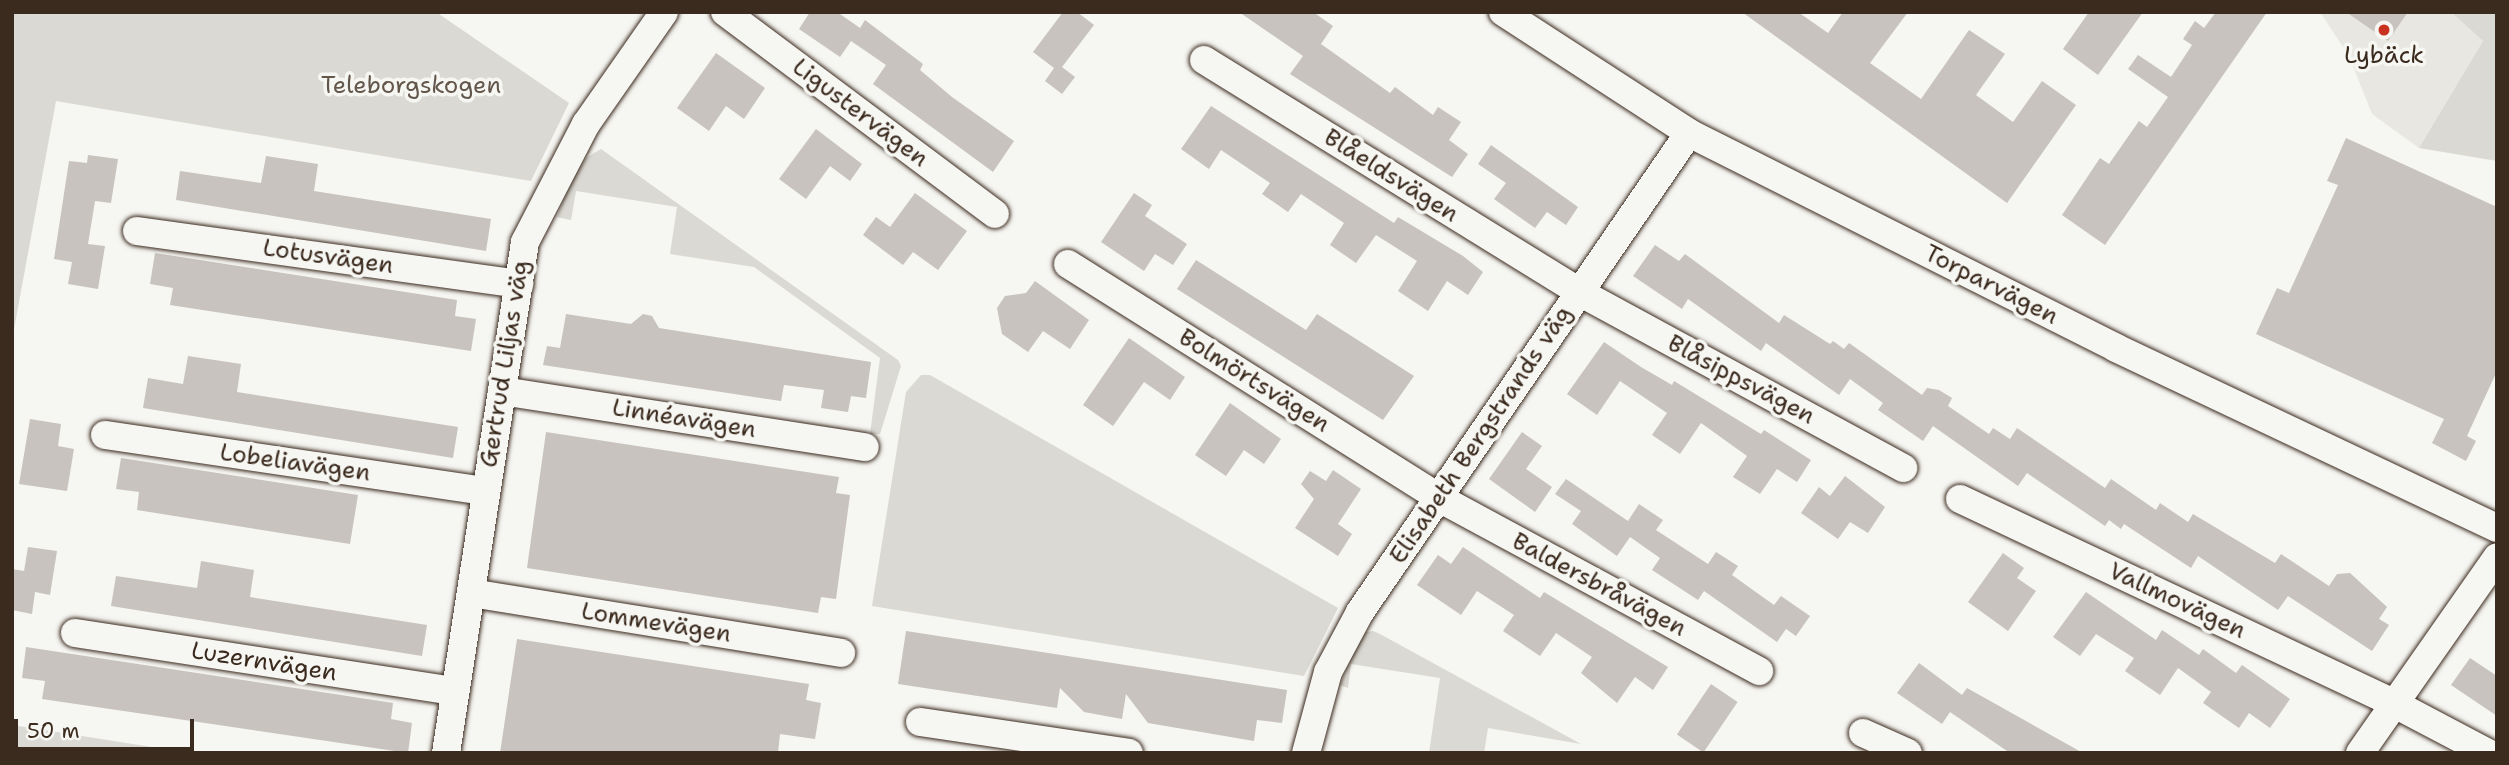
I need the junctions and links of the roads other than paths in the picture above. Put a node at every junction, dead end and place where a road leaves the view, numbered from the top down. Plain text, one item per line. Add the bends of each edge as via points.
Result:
1 (664, 12) edge
2 (725, 12) edge
3 (1503, 12) edge
4 (1542, 22) edge
5 (1204, 60) dead end
6 (1689, 133) junction
7 (995, 214) dead end
8 (137, 231) dead end
9 (1068, 264) dead end
10 (519, 284) junction
11 (1579, 292) junction
12 (502, 391) junction
13 (105, 435) dead end
14 (866, 447) dead end
15 (1903, 468) dead end
16 (485, 491) junction
17 (1439, 498) junction
18 (1960, 499) dead end
19 (2497, 528) edge
20 (2497, 557) edge
21 (471, 593) junction
22 (75, 633) dead end
23 (841, 653) dead end
24 (1759, 671) dead end
25 (454, 691) junction
26 (2393, 703) junction
27 (920, 722) dead end
28 (1863, 733) dead end
29 (446, 753) edge
30 (1129, 753) edge
31 (1306, 753) edge
32 (1908, 753) edge
33 (2360, 753) edge
34 (2487, 753) edge

1 - 10 street, Gertrud Liljas väg via 551,184 525,242
2 - 7 street, Ligustervägen
3 - 4 street, Torparvägen
4 - 6 street, Torparvägen
5 - 11 street, Blåeldsvägen
6 - 11 street, Elisabeth Bergstrands väg
6 - 19 street, Torparvägen via 2116,348
8 - 10 street, Lotusvägen
9 - 17 street, Bolmörtsvägen
10 - 12 street, Gertrud Liljas väg
11 - 15 street, Blåsippsvägen
11 - 17 street, Elisabeth Bergstrands väg
12 - 14 street, Linnéavägen
12 - 16 street, Gertrud Liljas väg
13 - 16 street, Lobeliavägen
16 - 21 street, Gertrud Liljas väg
17 - 24 street, Baldersbråvägen
17 - 31 street, Elisabeth Bergstrands väg via 1360,612 1334,660
18 - 26 street, Vallmovägen
20 - 26 street
21 - 23 street, Lommevägen
21 - 25 street, Gertrud Liljas väg
22 - 25 street, Luzernvägen
25 - 29 street, Gertrud Liljas väg
26 - 33 street
26 - 34 street, Vallmovägen
27 - 30 street
28 - 32 street

